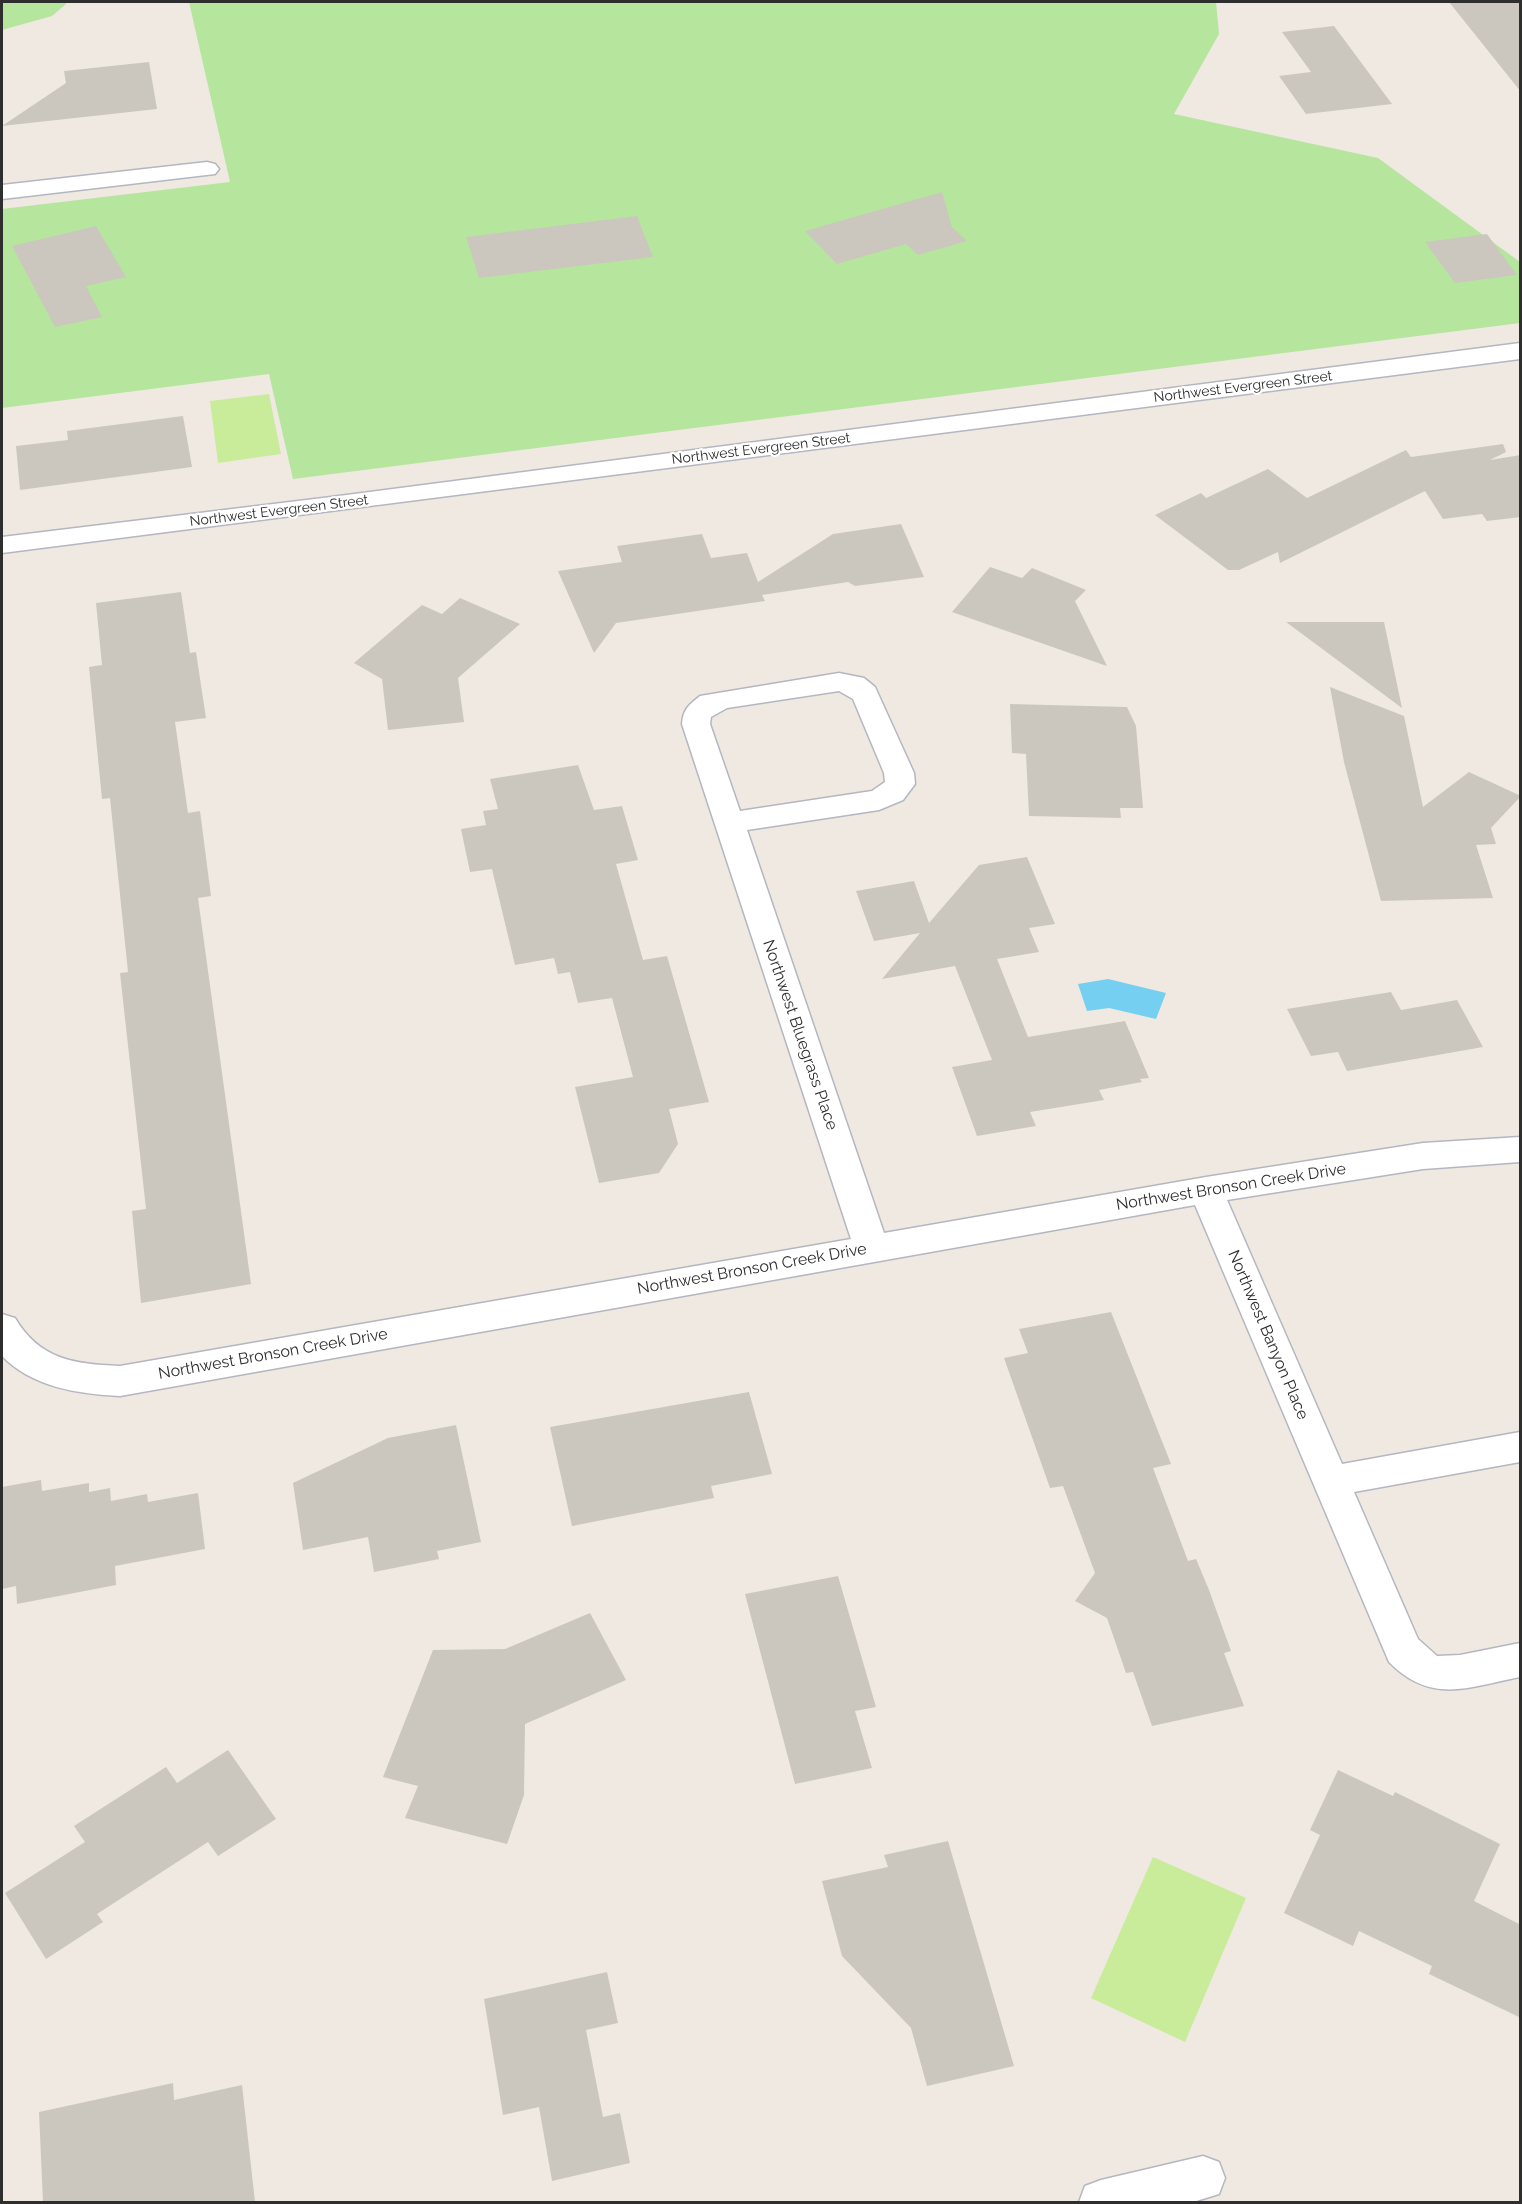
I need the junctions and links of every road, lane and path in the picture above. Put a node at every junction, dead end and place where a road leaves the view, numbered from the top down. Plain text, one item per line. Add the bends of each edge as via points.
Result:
1 (207, 169) dead end
2 (2, 192) edge
3 (1521, 351) edge
4 (2, 545) edge
5 (729, 823) junction
6 (1521, 1149) edge
7 (1206, 1190) junction
8 (871, 1247) junction
9 (2, 1328) edge
10 (1521, 1447) edge
11 (1330, 1481) junction
12 (1521, 1660) edge
13 (1203, 2178) dead end
14 (1101, 2202) edge

1 - 2 street
3 - 4 street, Northwest Evergreen Street
5 - 5 street, Northwest Bluegrass Place via 696,724 697,713 710,703 727,699 839,682 854,685 865,694 899,772 900,784 892,793 879,800
5 - 8 street, Northwest Bluegrass Place
6 - 7 street, Northwest Bronson Creek Drive via 1423,1156
7 - 8 street, Northwest Bronson Creek Drive
7 - 11 street, Northwest Banyon Place
8 - 9 street, Northwest Bronson Creek Drive via 120,1381 88,1380 50,1370 26,1358 6,1338
10 - 11 street
11 - 12 street, Northwest Banyon Place via 1403,1650 1416,1664 1430,1672 1447,1672
13 - 14 street

